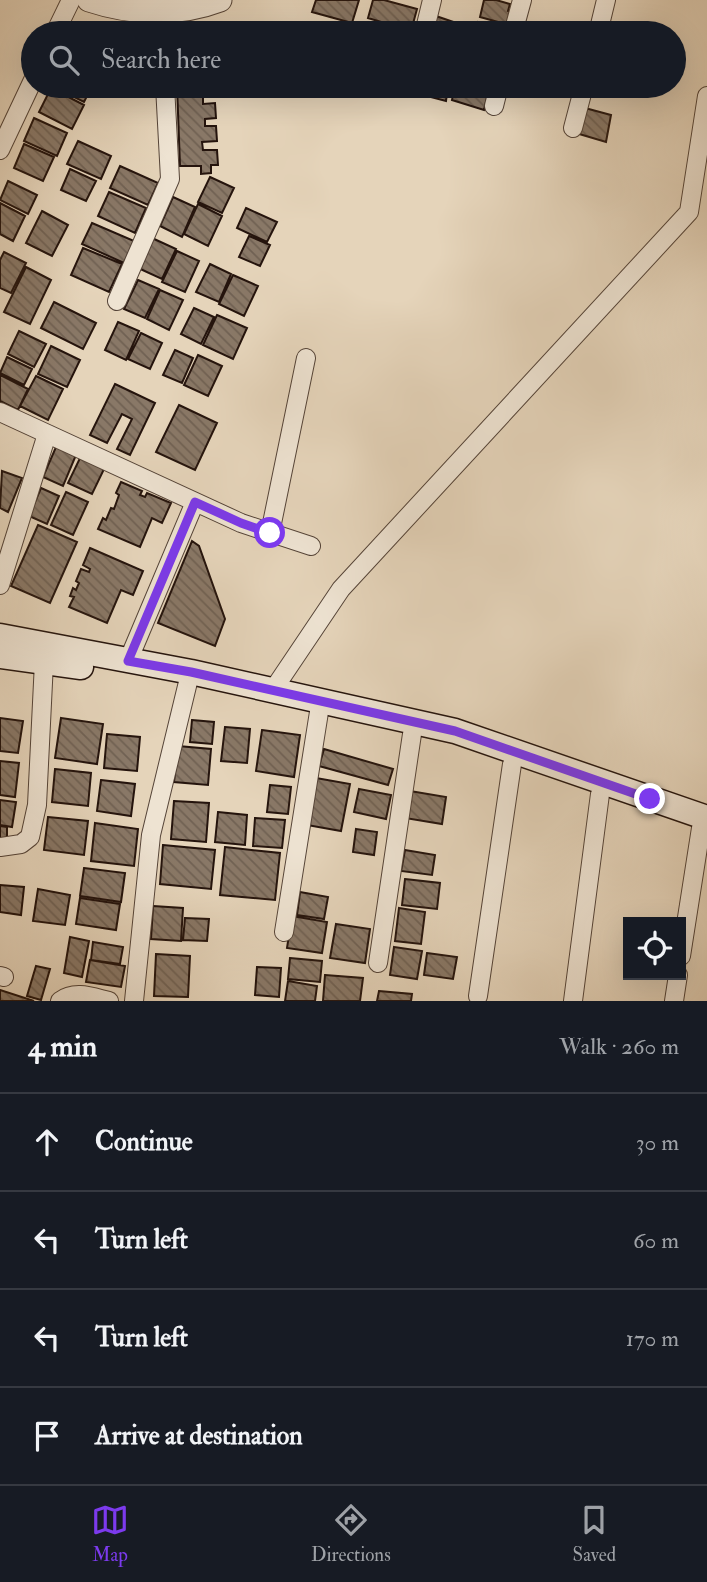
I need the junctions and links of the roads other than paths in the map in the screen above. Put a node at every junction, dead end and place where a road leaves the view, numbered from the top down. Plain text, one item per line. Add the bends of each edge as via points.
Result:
1 (71, 0) edge
2 (89, 0) edge
3 (220, 0) edge
4 (432, 0) edge
5 (522, 0) edge
6 (606, 0) edge
7 (61, 21) edge
8 (158, 21) edge
9 (165, 21) edge
10 (427, 21) edge
11 (516, 21) edge
12 (600, 21) edge
13 (707, 96) edge
14 (25, 98) edge
15 (166, 98) edge
16 (496, 98) edge
17 (581, 98) edge
18 (494, 106) dead end
19 (573, 128) dead end
20 (0, 150) edge
21 (117, 301) dead end
22 (306, 358) dead end
23 (0, 412) edge
24 (47, 434) junction
25 (195, 502) junction
26 (270, 533) junction
27 (311, 546) dead end
28 (0, 585) edge
29 (0, 636) edge
30 (0, 656) edge
31 (128, 661) junction
32 (44, 662) junction
33 (188, 682) junction
34 (273, 691) junction
35 (319, 712) junction
36 (412, 734) junction
37 (512, 764) junction
38 (600, 794) junction
39 (705, 826) edge
40 (0, 847) edge
41 (686, 929) edge
42 (284, 932) dead end
43 (378, 964) dead end
44 (677, 980) edge
45 (478, 996) dead end
46 (60, 1001) edge
47 (109, 1001) edge
48 (134, 1001) edge
49 (573, 1001) edge
50 (674, 1001) edge

1 - 7 street
2 - 8 street
3 - 9 street
4 - 10 street
5 - 11 street
6 - 12 street
13 - 34 street via 689,212 341,589
14 - 20 street
15 - 21 street via 170,179
16 - 18 street
17 - 19 street
22 - 26 street
23 - 24 street
24 - 25 street
24 - 28 street
25 - 26 street
25 - 31 street
26 - 27 street
29 - 31 main road
30 - 32 main road
31 - 34 main road
32 - 33 main road
32 - 40 street via 37,805 30,837 21,844
33 - 35 main road
33 - 48 street via 151,835
34 - 39 main road via 455,731
35 - 36 main road
35 - 42 street
36 - 37 main road
36 - 43 street
37 - 38 main road
37 - 45 street
38 - 39 main road
38 - 49 street
39 - 41 street
44 - 50 street
46 - 47 street via 68,995 84,995

